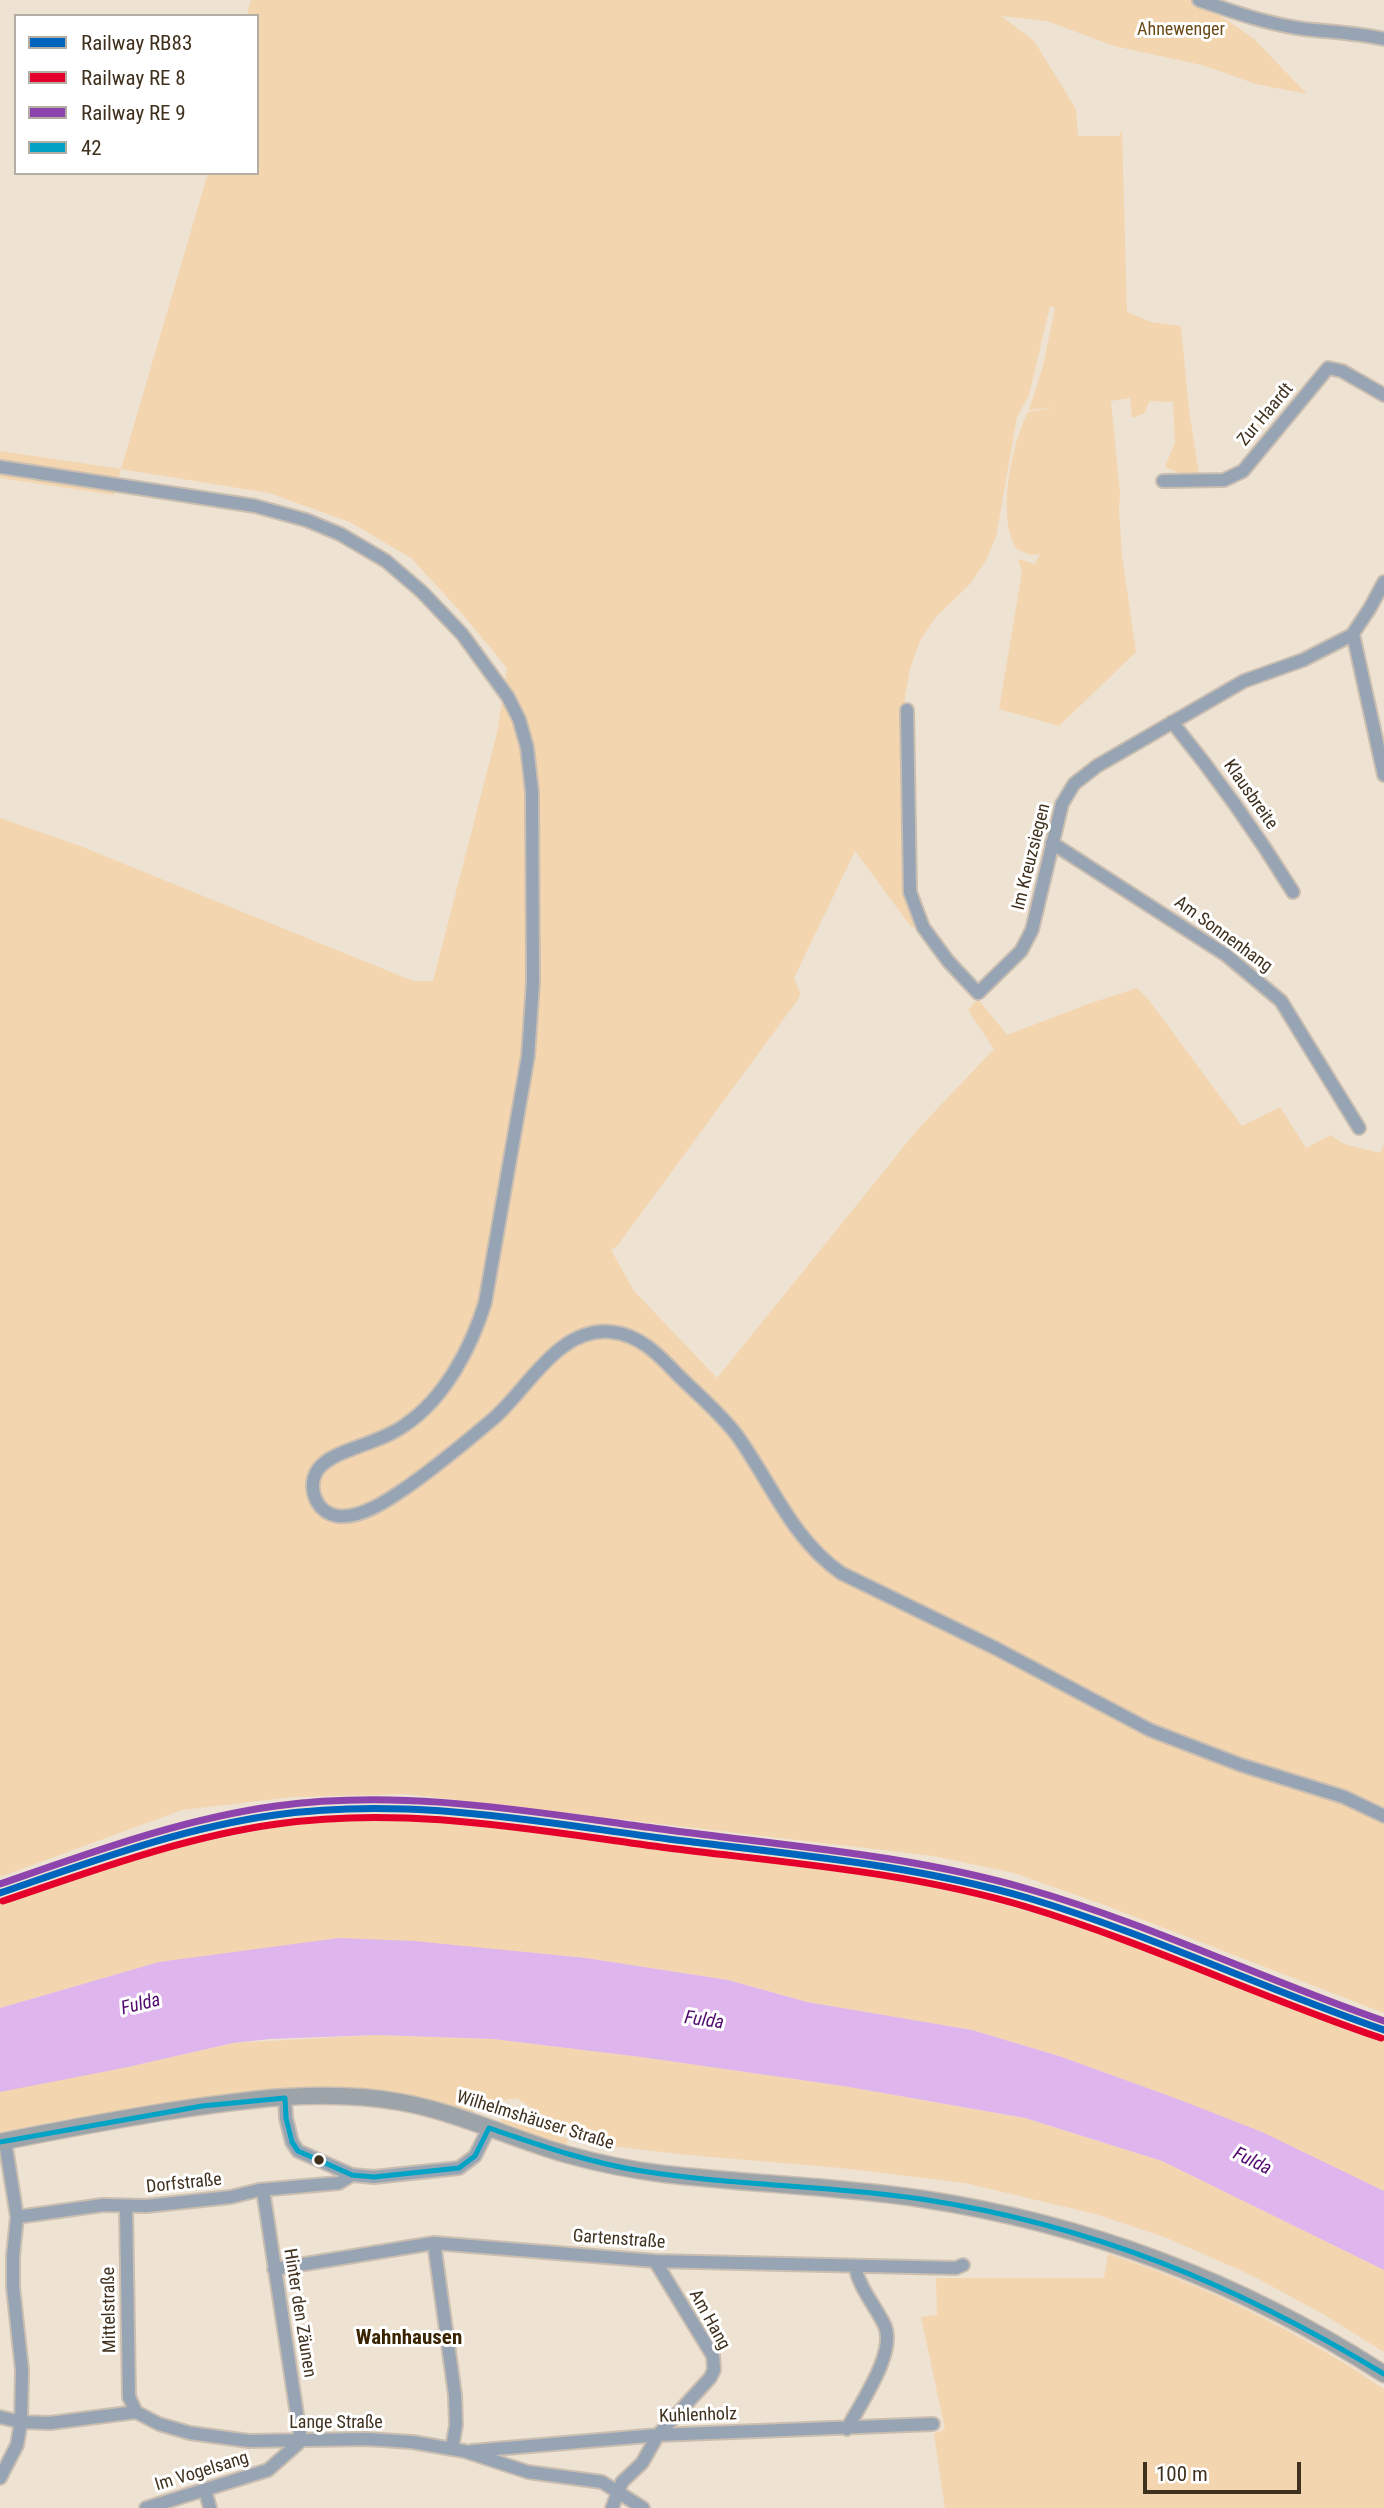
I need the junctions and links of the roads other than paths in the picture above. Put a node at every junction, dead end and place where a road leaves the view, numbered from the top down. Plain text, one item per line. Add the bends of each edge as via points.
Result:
1 (1199, 0) edge
2 (1384, 39) edge
3 (1384, 396) edge
4 (0, 467) edge
5 (1163, 481) dead end
6 (1384, 582) edge
7 (1353, 634) junction
8 (907, 710) dead end
9 (1172, 722) junction
10 (1384, 775) edge
11 (1052, 844) junction
12 (1293, 892) dead end
13 (1359, 1128) dead end
14 (1384, 1816) edge
15 (285, 2098) junction
16 (489, 2128) junction
17 (2, 2141) edge
18 (352, 2175) junction
19 (263, 2190) junction
20 (126, 2207) junction
21 (17, 2217) junction
22 (434, 2243) junction
23 (654, 2261) junction
24 (963, 2265) dead end
25 (855, 2267) junction
26 (274, 2269) junction
27 (1384, 2374) edge
28 (136, 2412) junction
29 (0, 2417) edge
30 (21, 2422) junction
31 (933, 2424) dead end
32 (847, 2429) junction
33 (658, 2435) junction
34 (300, 2441) junction
35 (458, 2450) junction
36 (0, 2478) edge
37 (205, 2490) junction
38 (618, 2493) junction
39 (146, 2508) edge
40 (210, 2508) edge
41 (612, 2508) edge
42 (643, 2508) edge

1 - 2 street via 1259,20
3 - 5 street, Zur Haardt via 1328,368 1242,471 1223,480
4 - 14 street via 255,506 340,534 386,561 422,592 485,663 519,719 532,792 534,982 528,1056 485,1303 471,1342 424,1409 397,1430 340,1453 319,1468 314,1482 320,1507 344,1516 362,1512 410,1485 495,1417 559,1349 589,1333 614,1332 649,1346 716,1411 736,1434 803,1538 841,1573 1150,1730 1335,1794
6 - 7 street
7 - 9 street, Im Kreuzsiegen via 1303,660 1244,681
7 - 10 street
8 - 11 street, Im Kreuzsiegen via 910,892 923,928 978,993 1021,951 1032,930
9 - 11 street, Im Kreuzsiegen via 1073,784 1062,804
9 - 12 street, Klausbreite via 1226,790
11 - 13 street, Am Sonnenhang via 1226,955 1281,1001
15 - 16 main road, Wilhelmshäuser Straße via 353,2096 400,2102
15 - 17 main road, Wilhelmshäuser Straße via 190,2108
15 - 18 street, Dorfstraße via 286,2118 298,2151
16 - 18 street, Dorfstraße via 475,2157 459,2168
16 - 27 main road, Wilhelmshäuser Straße via 565,2154 627,2168 897,2195 1059,2227 1135,2250 1233,2290
17 - 21 street
18 - 19 street, Dorfstraße via 339,2183
19 - 20 street, Dorfstraße
19 - 26 street, Hinter den Zäunen
20 - 21 street, Dorfstraße via 103,2204
20 - 28 street, Mittelstraße via 129,2397
21 - 30 street via 13,2292 22,2370
22 - 23 street, Gartenstraße
22 - 26 street, Gartenstraße
22 - 35 street
23 - 25 street, Gartenstraße
23 - 33 street, Am Hang via 714,2363 710,2378
24 - 25 street, Gartenstraße
25 - 32 street via 886,2328 888,2343
26 - 34 street, Hinter den Zäunen
28 - 30 street via 50,2423
28 - 34 street, Lange Straße via 159,2424 204,2435
29 - 30 street
30 - 36 street via 17,2445
31 - 32 street, Kuhlenholz
32 - 33 street, Kuhlenholz
33 - 35 street, Kuhlenholz
33 - 38 street, Am Hang
34 - 35 street, Lange Straße via 366,2439
34 - 37 street, Im Vogelsang via 268,2470
35 - 38 street, Lange Straße via 528,2472 602,2482
37 - 39 street, Im Vogelsang
37 - 40 street
38 - 41 street, Am Hang
38 - 42 street, Lange Straße

